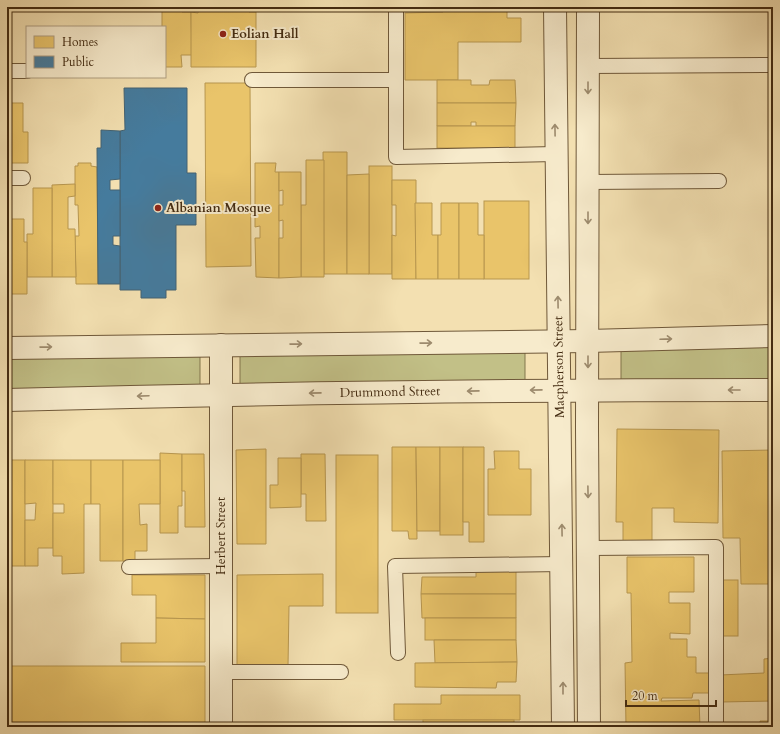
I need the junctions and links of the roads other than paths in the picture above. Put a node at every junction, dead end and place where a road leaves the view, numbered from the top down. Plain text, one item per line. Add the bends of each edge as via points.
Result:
1 (396, 7) edge
2 (554, 7) edge
3 (588, 7) edge
4 (773, 65) edge
5 (555, 66) junction
6 (588, 66) junction
7 (7, 71) edge
8 (26, 71) edge
9 (252, 80) dead end
10 (396, 80) junction
11 (555, 154) junction
12 (7, 178) edge
13 (23, 178) dead end
14 (719, 181) dead end
15 (588, 182) junction
16 (773, 336) edge
17 (558, 341) junction
18 (588, 341) junction
19 (221, 345) junction
20 (7, 348) edge
21 (559, 389) junction
22 (588, 390) junction
23 (773, 390) edge
24 (221, 394) junction
25 (7, 400) edge
26 (589, 548) junction
27 (562, 564) junction
28 (221, 566) junction
29 (129, 567) dead end
30 (398, 653) dead end
31 (221, 672) junction
32 (341, 672) dead end
33 (221, 727) edge
34 (563, 727) edge
35 (590, 727) edge
36 (716, 727) edge

1 - 10 lane
2 - 5 street, Macpherson Street
3 - 6 street, Macpherson Street
4 - 6 lane
5 - 6 street
11 -> 5 street, Macpherson Street
6 -> 15 street, Macpherson Street
7 - 8 lane
9 - 10 lane
10 - 11 lane via 396,157
17 -> 11 street, Macpherson Street
12 - 13 lane
14 - 15 lane
15 -> 18 street, Macpherson Street
18 -> 16 street
17 - 18 street
19 -> 17 street
17 - 21 street, Macpherson Street
18 -> 22 street, Macpherson Street
20 -> 19 street
19 - 24 street, Herbert Street
21 - 22 street, Drummond Street
21 -> 24 street, Drummond Street
27 -> 21 street, Macpherson Street
23 -> 22 street, Drummond Street
22 -> 26 street, Macpherson Street
24 -> 25 street, Drummond Street
24 - 28 street, Herbert Street
26 - 35 street, Macpherson Street
26 - 36 lane via 716,547
27 - 30 lane via 395,566
34 -> 27 street, Macpherson Street
28 - 29 lane
28 - 31 street, Herbert Street
31 - 32 lane
31 - 33 street, Herbert Street

